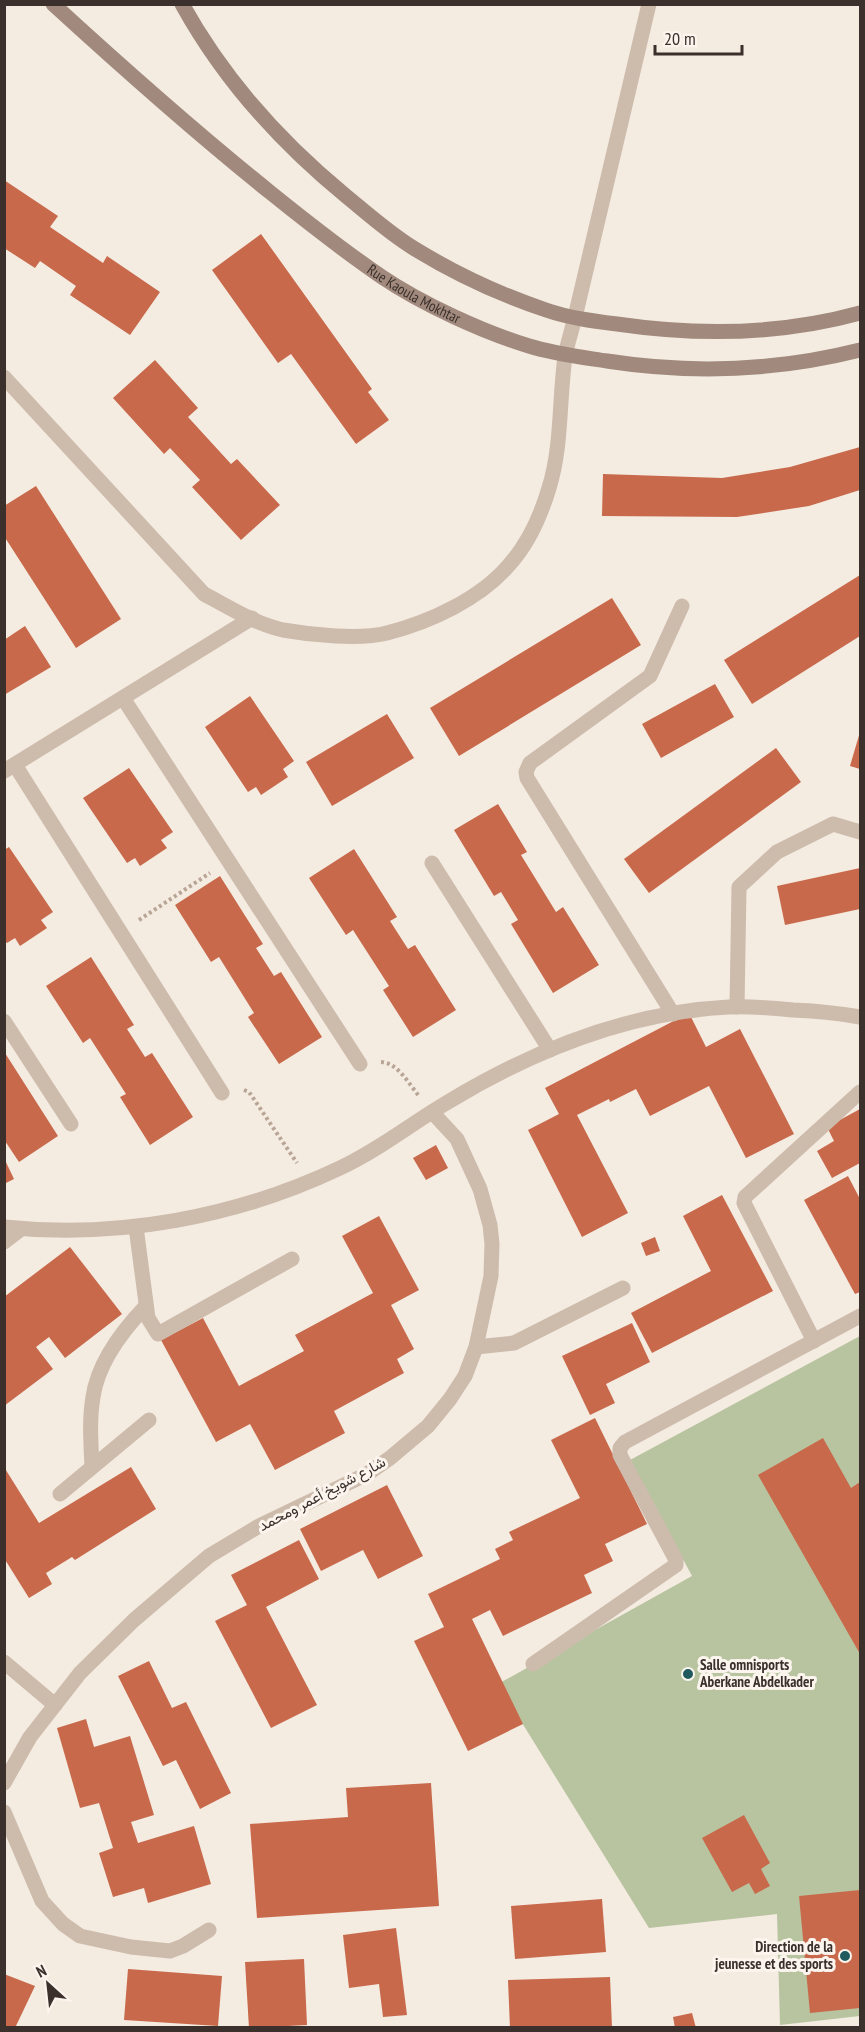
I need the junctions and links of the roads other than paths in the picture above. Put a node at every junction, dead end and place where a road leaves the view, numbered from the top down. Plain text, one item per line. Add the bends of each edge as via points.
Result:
1 (53, 4) edge
2 (182, 4) edge
3 (650, 4) edge
4 (861, 313) edge
5 (575, 317) junction
6 (861, 350) edge
7 (565, 355) junction
8 (4, 377) edge
9 (682, 606) dead end
10 (252, 618) junction
11 (123, 698) junction
12 (10, 768) edge
13 (861, 832) edge
14 (432, 863) dead end
15 (737, 1007) junction
16 (673, 1014) junction
17 (861, 1017) edge
18 (4, 1021) edge
19 (550, 1050) junction
20 (360, 1064) road end
21 (861, 1092) edge
22 (222, 1093) road end
23 (432, 1112) junction
24 (71, 1124) dead end
25 (4, 1227) edge
26 (136, 1227) junction
27 (21, 1229) junction
28 (4, 1242) edge
29 (292, 1259) dead end
30 (623, 1288) dead end
31 (146, 1306) junction
32 (861, 1317) edge
33 (814, 1341) junction
34 (476, 1347) junction
35 (149, 1420) dead end
36 (92, 1467) junction
37 (60, 1494) dead end
38 (4, 1662) edge
39 (533, 1664) dead end
40 (55, 1705) junction
41 (4, 1783) edge
42 (4, 1812) edge
43 (209, 1930) dead end

1 - 7 main road, Rue Kaoula Mokhtar via 201,136 383,278 444,312 528,346
2 - 5 main road via 207,48 258,114 312,168 378,222 468,278 548,311
3 - 5 street
4 - 5 main road via 764,330 707,333 645,329
5 - 7 street
6 - 7 main road, Rue Kaoula Mokhtar via 754,367 701,370 634,366
7 - 10 street via 550,486 525,542 509,565 484,588 424,621 385,633 350,636 281,630
8 - 10 street via 204,594
9 - 16 street via 650,676 530,763 526,772
10 - 11 street
11 - 12 street
11 - 20 street
12 - 22 street via 121,932
13 - 15 street via 833,824 777,852 739,887
14 - 19 street
15 - 16 street
15 - 17 street
16 - 19 street via 598,1031
18 - 24 street
19 - 23 street
21 - 33 street via 745,1197 744,1203
23 - 26 street via 362,1158 309,1181 250,1203
23 - 34 street, شارع شويخ أعمر ومحمد via 457,1139 480,1190 490,1225 491,1276
25 - 27 street
26 - 27 street
26 - 31 street
27 - 28 street
29 - 31 street via 158,1334
30 - 34 street via 514,1344
31 - 36 street via 119,1337 93,1394
32 - 33 street
33 - 39 street via 625,1442 620,1455 676,1565
34 - 40 street, شارع شويخ أعمر ومحمد via 450,1400 404,1448 367,1474 259,1526 209,1556 134,1620 80,1673
35 - 36 street
36 - 37 street
38 - 40 street
40 - 41 street, شارع شويخ أعمر ومحمد via 30,1737
42 - 43 street via 42,1901 80,1936 170,1951

